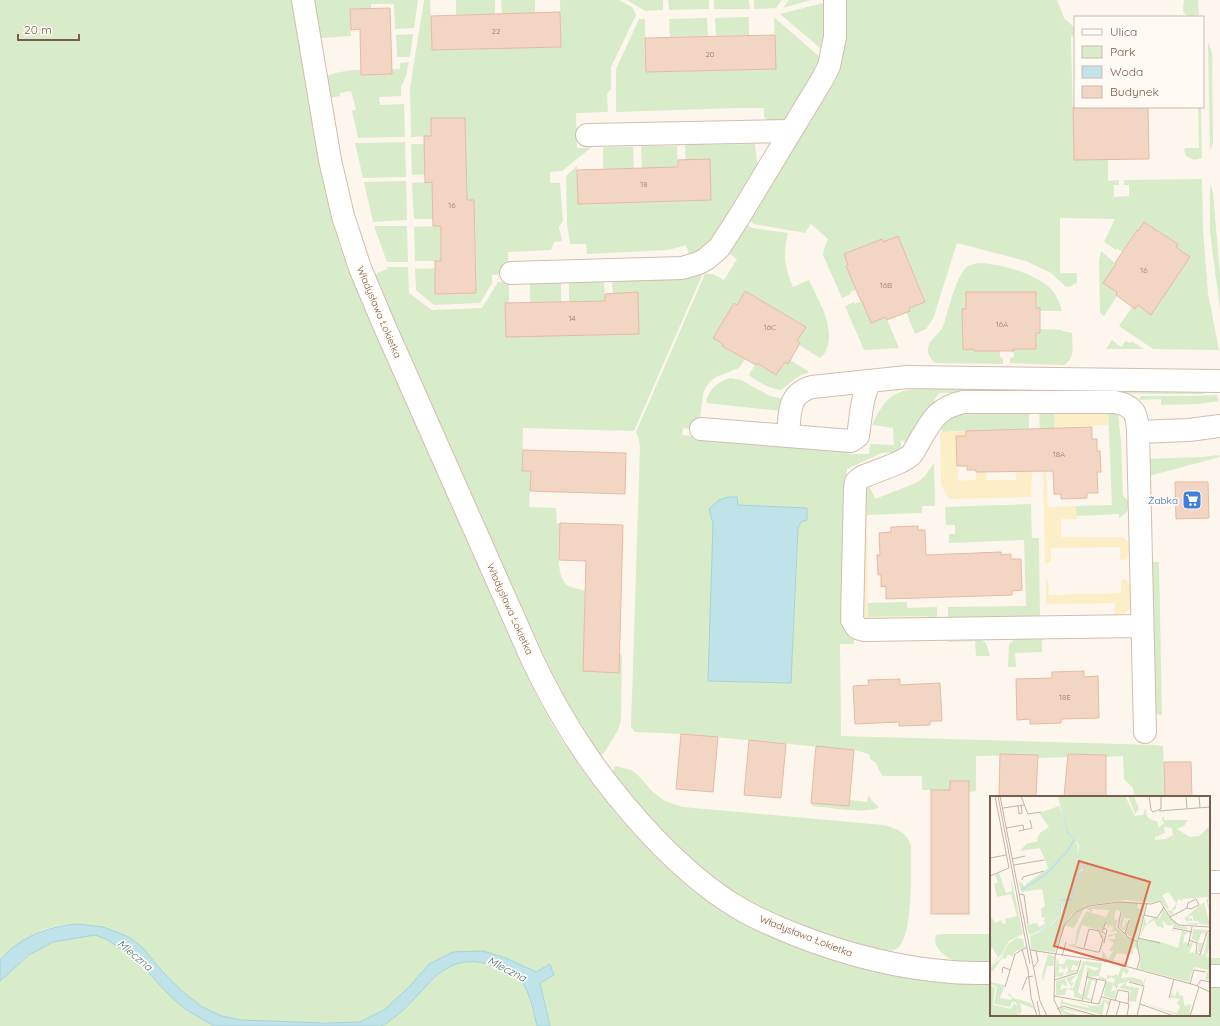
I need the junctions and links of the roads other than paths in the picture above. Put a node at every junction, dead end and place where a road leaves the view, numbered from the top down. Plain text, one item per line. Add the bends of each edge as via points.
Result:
1 (303, 0) edge
2 (835, 0) edge
3 (790, 131) junction
4 (587, 134) dead end
5 (511, 272) dead end
6 (1220, 380) edge
7 (870, 381) junction
8 (1220, 426) edge
9 (701, 429) dead end
10 (1138, 432) junction
11 (788, 436) junction
12 (1142, 626) junction
13 (1145, 732) dead end
14 (990, 973) edge

1 - 14 street, Władysława Łokietka via 330,160 343,216 360,268 535,666 558,711 589,760 639,822 682,867 718,895 754,917 820,944 867,958 926,969
2 - 3 street via 835,37 829,66
3 - 4 street
3 - 5 street via 719,248 699,263 674,268
6 - 7 street via 907,377
7 - 11 street via 812,387 800,392 792,403
7 - 11 street via 863,398 858,436 855,439 851,441
8 - 10 street
9 - 11 street
10 - 12 street
10 - 12 street via 1136,415 1132,409 1115,402 963,402 945,408 930,423 909,457 856,482 852,620 857,628 864,630
12 - 13 street

